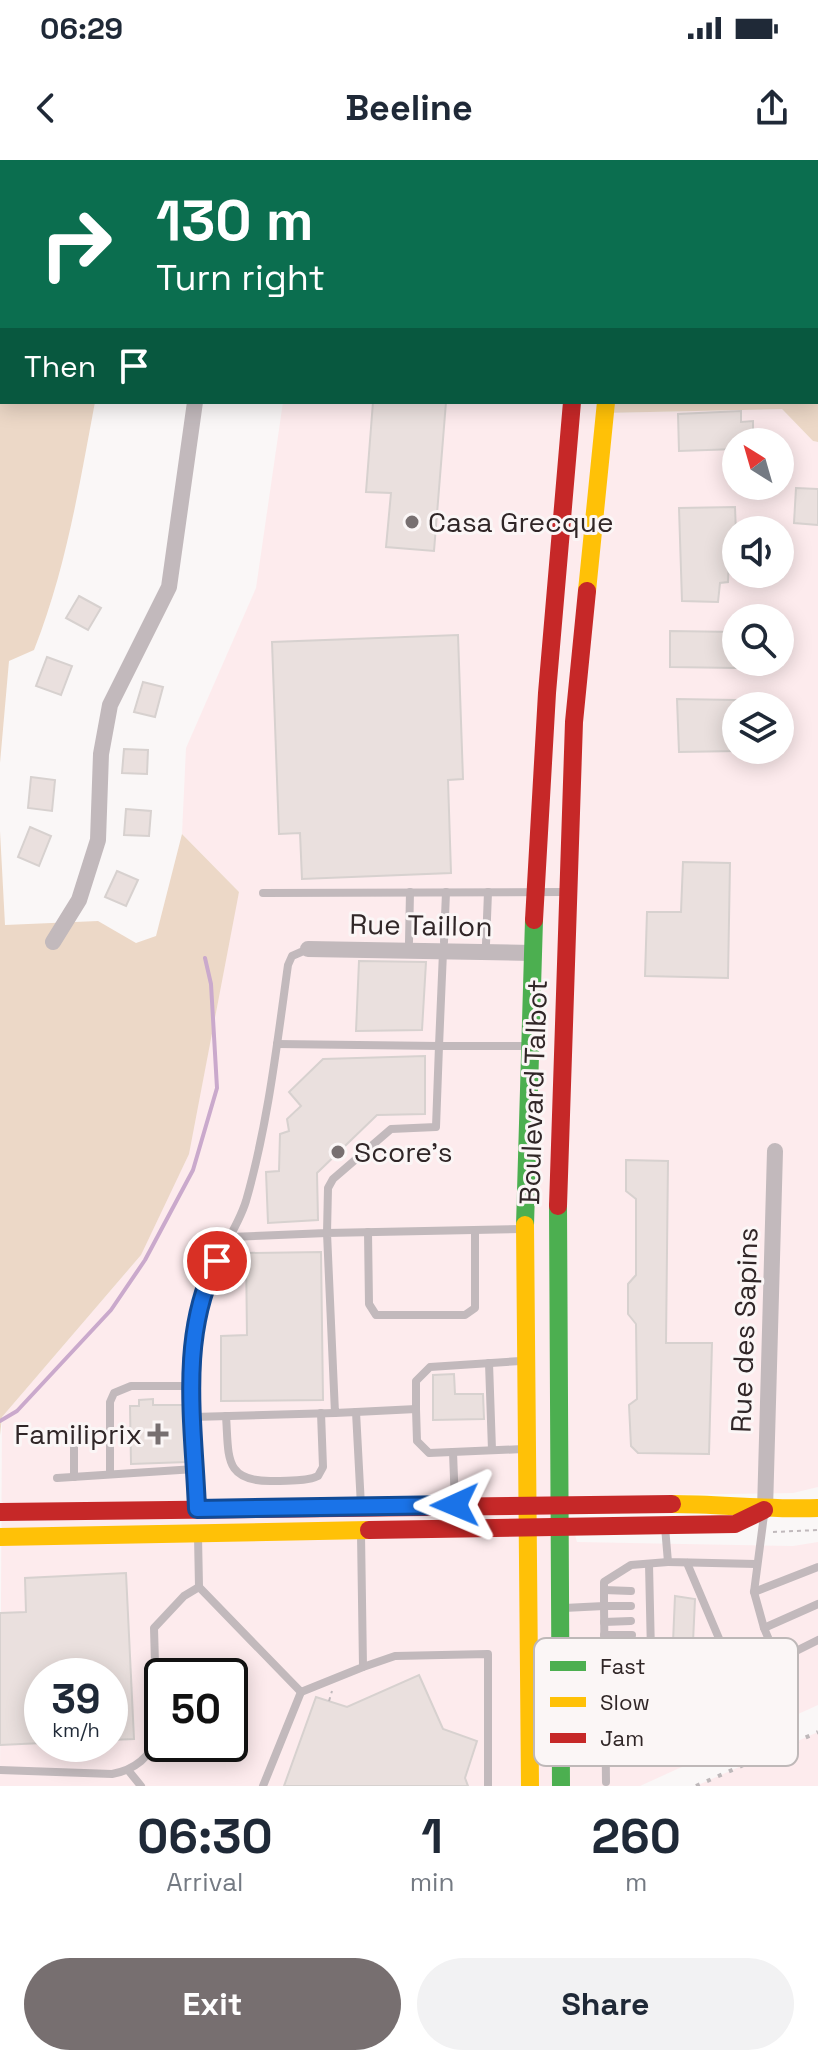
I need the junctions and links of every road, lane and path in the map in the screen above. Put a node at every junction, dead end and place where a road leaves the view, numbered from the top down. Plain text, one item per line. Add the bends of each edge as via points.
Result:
1 (195, 404) edge
2 (572, 404) edge
3 (606, 404) edge
4 (535, 890) junction
5 (410, 892) junction
6 (446, 892) junction
7 (488, 892) junction
8 (263, 893) dead end
9 (567, 893) junction
10 (53, 942) dead end
11 (409, 942) dead end
12 (486, 944) dead end
13 (444, 947) junction
14 (308, 949) joint
15 (532, 953) junction
16 (277, 1044) junction
17 (439, 1046) junction
18 (530, 1046) junction
19 (775, 1151) dead end
20 (525, 1229) junction
21 (475, 1230) junction
22 (368, 1232) junction
23 (327, 1233) junction
24 (229, 1237) junction
25 (525, 1360) junction
26 (489, 1363) junction
27 (193, 1386) junction
28 (416, 1409) junction
29 (356, 1412) junction
30 (321, 1413) junction
31 (335, 1413) junction
32 (226, 1416) junction
33 (193, 1417) junction
34 (74, 1427) dead end
35 (525, 1449) junction
36 (492, 1450) junction
37 (453, 1452) junction
38 (195, 1469) junction
39 (110, 1474) junction
40 (74, 1477) junction
41 (57, 1478) dead end
42 (559, 1503) junction
43 (525, 1504) junction
44 (664, 1504) junction
45 (455, 1505) junction
46 (361, 1507) junction
47 (818, 1508) edge
48 (197, 1509) junction
49 (765, 1510) junction
50 (0, 1512) edge
51 (664, 1524) junction
52 (525, 1525) junction
53 (559, 1525) junction
54 (360, 1529) junction
55 (198, 1533) junction
56 (0, 1537) edge
57 (668, 1562) junction
58 (687, 1563) junction
59 (649, 1564) junction
60 (756, 1564) junction
61 (818, 1567) edge
62 (199, 1587) junction
63 (604, 1590) junction
64 (631, 1591) dead end
65 (754, 1592) junction
66 (818, 1604) edge
67 (604, 1606) junction
68 (631, 1606) dead end
69 (559, 1608) junction
70 (631, 1621) dead end
71 (604, 1622) junction
72 (764, 1628) junction
73 (604, 1635) joint
74 (632, 1635) dead end
75 (559, 1638) edge
76 (648, 1638) edge
77 (719, 1638) edge
78 (768, 1638) edge
79 (818, 1640) edge
80 (798, 1649) edge
81 (363, 1667) junction
82 (301, 1692) junction
83 (561, 1766) edge
84 (606, 1766) edge
85 (0, 1770) edge
86 (128, 1770) junction
87 (606, 1782) dead end
88 (138, 1784) edge
89 (263, 1786) edge
90 (488, 1786) edge
91 (530, 1786) edge
92 (561, 1786) edge

1 - 10 street via 169,587 110,705 101,754 98,840 79,900
2 - 4 main road, Boulevard Talbot via 553,592
3 - 9 main road, Boulevard Talbot via 574,722
4 - 7 lane
4 - 9 lane
4 - 15 main road, Boulevard Talbot
5 - 6 lane
5 - 8 lane
5 - 11 lane
6 - 7 lane
6 - 13 lane
7 - 12 lane
9 - 42 main road, Boulevard Talbot via 558,1141
13 - 14 street, Rue Taillon
13 - 15 street, Rue Taillon
13 - 17 lane
14 - 16 lane via 292,956 288,965
15 - 18 main road, Boulevard Talbot
16 - 17 lane
16 - 24 lane via 246,1199
17 - 18 lane
17 - 23 lane via 436,1127 391,1129 333,1179
18 - 20 main road, Boulevard Talbot
19 - 49 street, Rue des Sapins
20 - 21 lane
20 - 25 main road, Boulevard Talbot
21 - 22 lane
21 - 22 lane via 475,1308 465,1315 376,1315 369,1304
22 - 23 lane
23 - 24 lane
23 - 31 lane
24 - 27 lane via 197,1309
25 - 26 lane
25 - 35 main road, Boulevard Talbot
26 - 28 lane via 430,1367 416,1381
26 - 36 lane
27 - 33 lane
27 - 39 lane via 131,1386 114,1393
28 - 29 lane
28 - 37 lane via 421,1448
29 - 31 lane
29 - 46 lane
30 - 31 lane
30 - 32 lane
30 - 32 lane via 323,1467 318,1476 257,1482 232,1467
32 - 33 lane
33 - 38 lane
34 - 40 lane
35 - 36 lane
35 - 43 main road, Boulevard Talbot
36 - 37 lane
37 - 45 lane
38 - 39 lane
38 - 48 lane
39 - 40 lane
40 - 41 lane
42 - 43 main road
42 - 44 main road
42 - 53 main road, Boulevard Talbot
43 - 45 main road
43 - 52 main road, Boulevard Talbot
44 - 49 main road
44 - 51 lane
45 - 46 main road
46 - 48 main road
47 - 49 main road
48 - 50 main road
48 - 55 lane
49 - 51 main road via 735,1524
49 - 60 lane
51 - 53 main road
51 - 57 lane
52 - 53 main road
52 - 54 main road
52 - 91 main road, Boulevard Talbot
53 - 69 main road, Boulevard Talbot
54 - 55 main road
54 - 81 lane
55 - 56 main road
55 - 62 lane
57 - 58 lane
57 - 59 lane
58 - 60 lane
58 - 77 lane
59 - 63 lane via 631,1565 604,1582
59 - 76 lane
60 - 65 lane
61 - 65 lane
62 - 82 lane
62 - 86 lane via 154,1628 157,1734 149,1753
63 - 64 lane
63 - 67 lane
65 - 72 lane
66 - 72 lane
67 - 68 lane
67 - 69 lane
67 - 71 lane
69 - 75 main road, Boulevard Talbot
70 - 71 lane
71 - 73 lane
72 - 78 lane
73 - 74 lane
79 - 80 lane
81 - 82 lane
81 - 90 lane via 395,1656 488,1654
82 - 89 lane
83 - 92 main road, Boulevard Talbot
84 - 87 lane
85 - 86 lane
86 - 88 lane

